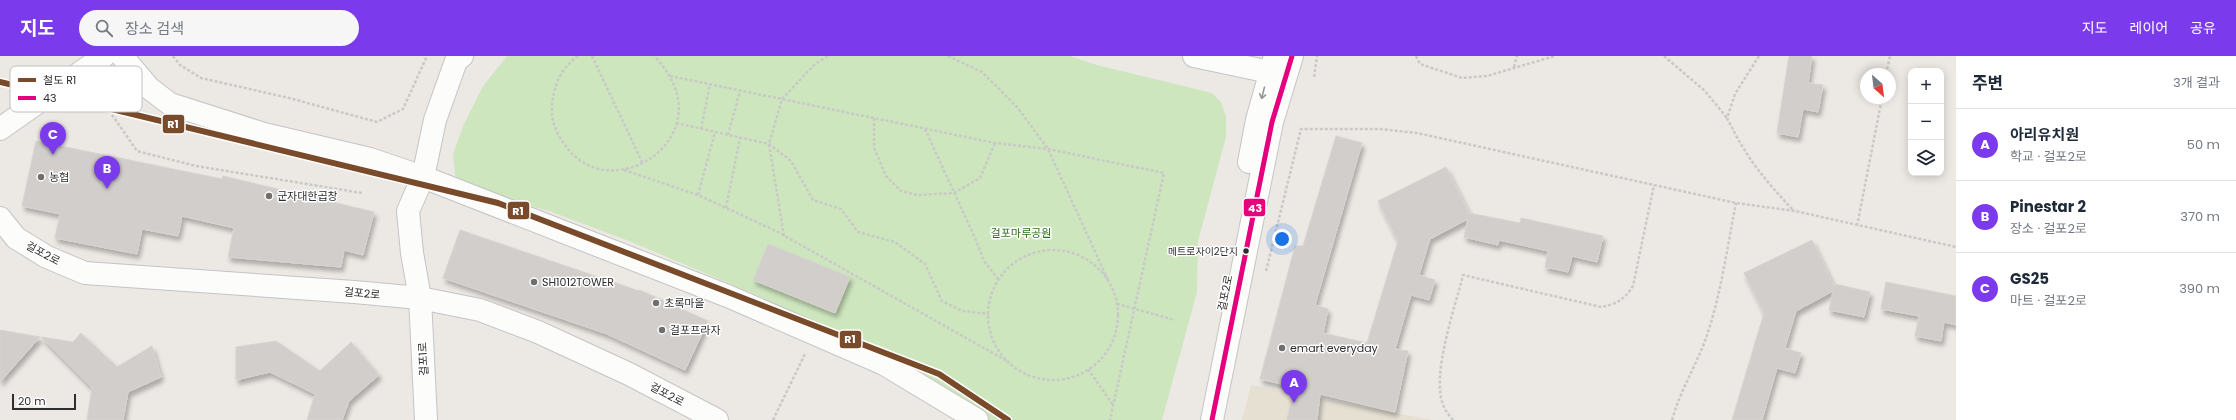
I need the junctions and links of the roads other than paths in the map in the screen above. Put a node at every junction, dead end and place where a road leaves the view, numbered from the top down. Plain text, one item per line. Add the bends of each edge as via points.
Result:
1 (104, 56) edge
2 (122, 56) edge
3 (462, 56) edge
4 (1194, 56) edge
5 (1281, 65) edge
6 (90, 66) edge
7 (130, 66) edge
8 (142, 80) edge
9 (24, 112) edge
10 (0, 129) edge
11 (423, 176) junction
12 (0, 218) edge
13 (420, 298) junction
14 (426, 420) edge
15 (717, 420) edge
16 (978, 420) edge
17 (1198, 420) edge
18 (1212, 420) edge

1 - 6 street
2 - 7 street
3 - 11 street via 456,61 435,120
4 - 5 street
5 -> 17 street, 걸포2로 via 1257,120 1223,308
5 - 18 street, 걸포2로 via 1271,130
8 - 11 street via 170,104 264,134 370,159
9 - 10 street
11 - 13 street, 걸포1로 via 408,211
11 - 16 street via 730,297 814,333 884,364
12 - 13 street, 걸포2로 via 16,238 47,257 85,273
13 - 14 street, 걸포1로
13 - 15 street, 걸포2로 via 480,310 538,332 629,374

